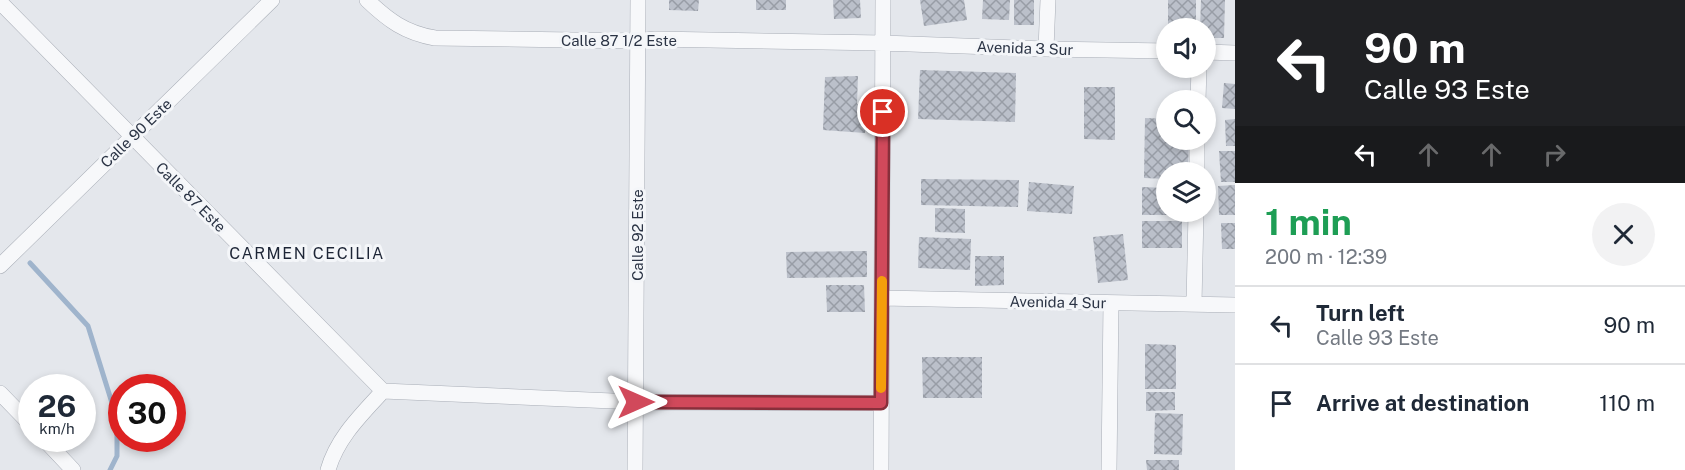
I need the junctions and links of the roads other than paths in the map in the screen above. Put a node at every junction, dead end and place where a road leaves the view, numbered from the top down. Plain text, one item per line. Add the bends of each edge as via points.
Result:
1 (272, 0) edge
2 (367, 0) edge
3 (638, 0) edge
4 (883, 0) edge
5 (1048, 0) edge
6 (0, 3) edge
7 (637, 41) junction
8 (883, 43) junction
9 (1046, 49) junction
10 (1156, 51) edge
11 (1216, 52) edge
12 (1235, 53) edge
13 (132, 138) junction
14 (1196, 222) edge
15 (0, 266) edge
16 (882, 298) junction
17 (1111, 303) junction
18 (1194, 304) junction
19 (1235, 305) edge
20 (383, 391) junction
21 (0, 393) edge
22 (636, 402) junction
23 (881, 403) junction
24 (18, 412) edge
25 (56, 452) edge
26 (73, 470) edge
27 (328, 470) edge
28 (635, 470) edge
29 (880, 470) edge
30 (1109, 470) edge

1 - 13 street, Calle 90 Este
2 - 7 street, Calle 87 1/2 Este via 398,26 435,38
3 - 7 street, Calle 92 Este
4 - 8 street
5 - 9 street
6 - 13 street, Calle 87 Este
7 - 8 street, Calle 87 1/2 Este
7 - 22 street, Calle 92 Este
8 - 9 street, Avenida 3 Sur
8 - 16 street
9 - 10 street, Avenida 3 Sur
11 - 12 street
13 - 15 street, Calle 90 Este
13 - 20 street, Calle 87 Este
14 - 18 street
16 - 17 street, Avenida 4 Sur
16 - 23 street
17 - 18 street, Avenida 4 Sur
17 - 30 street
18 - 19 street, Avenida 4 Sur
20 - 22 street
20 - 27 street via 346,432
21 - 24 street
22 - 23 street
22 - 28 street, Calle 92 Este
23 - 29 street
25 - 26 street

